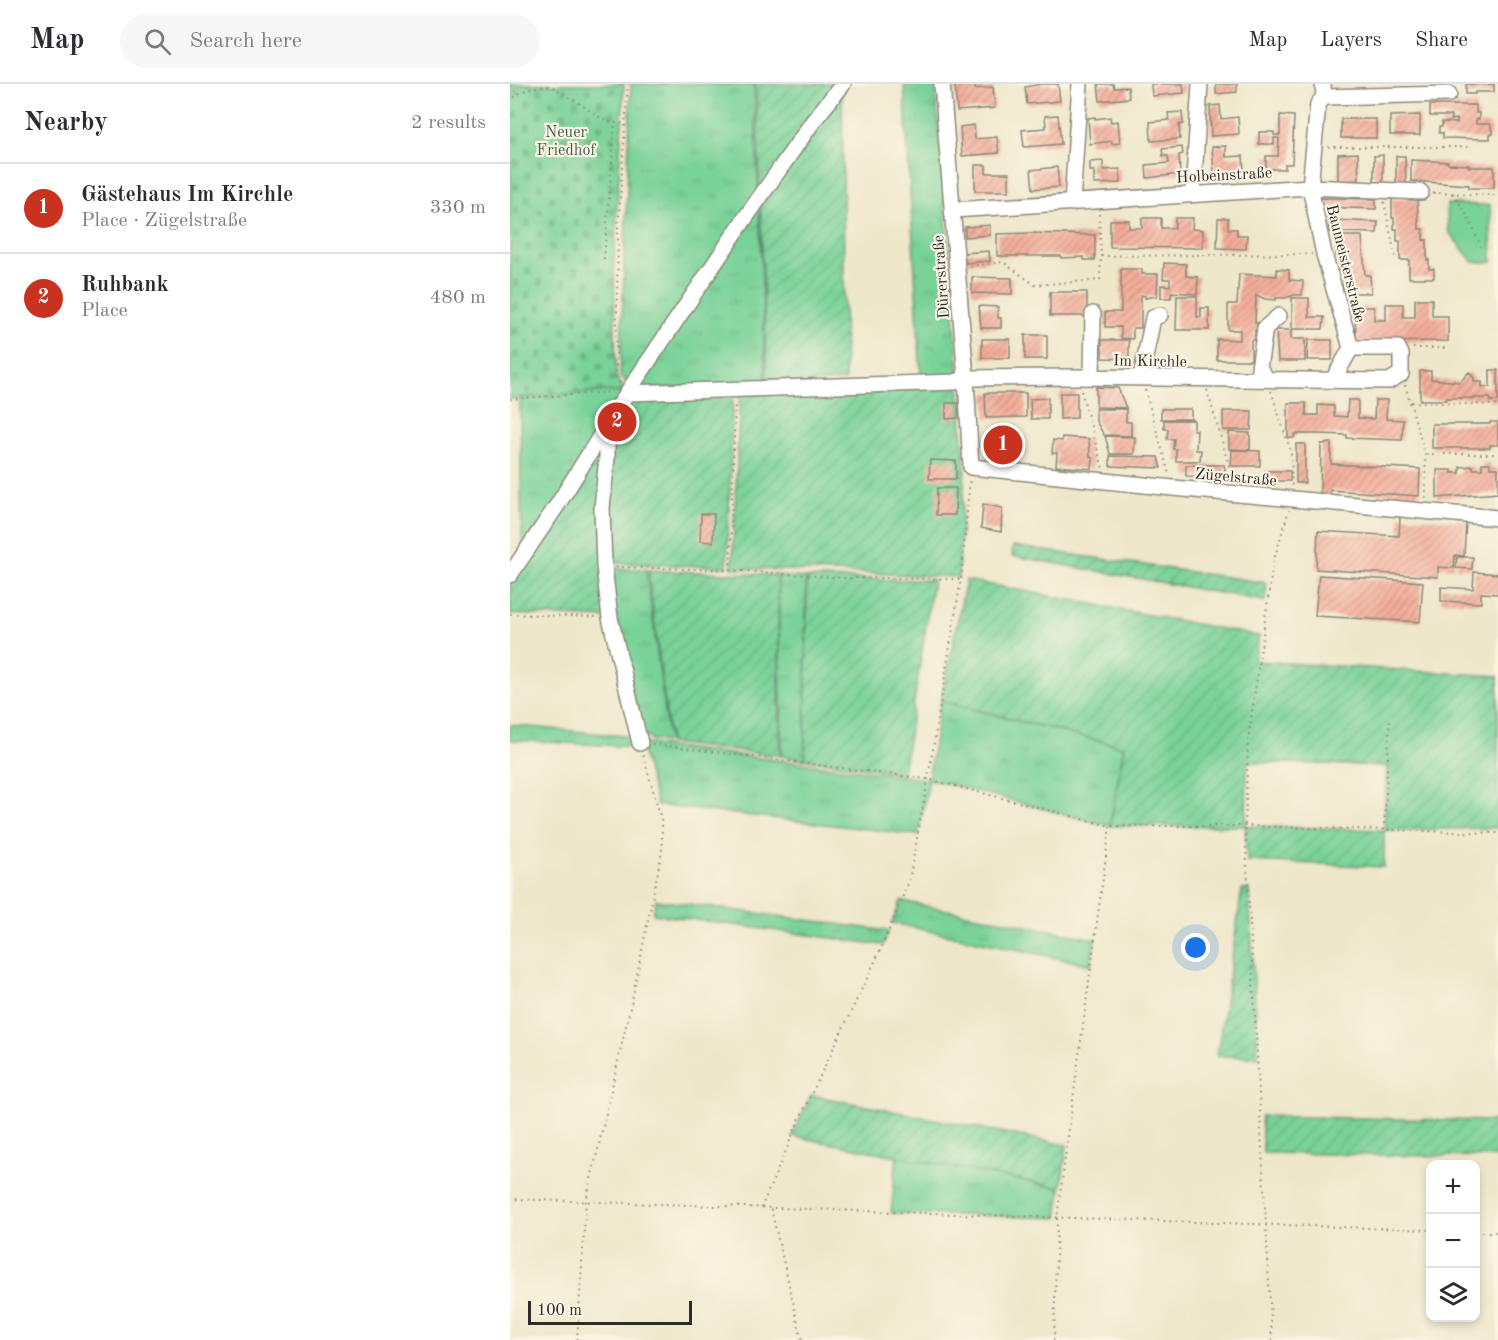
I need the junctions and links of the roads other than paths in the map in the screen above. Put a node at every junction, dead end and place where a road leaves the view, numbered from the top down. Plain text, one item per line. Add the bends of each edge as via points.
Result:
1 (843, 84) edge
2 (942, 84) edge
3 (1080, 84) edge
4 (1200, 84) edge
5 (1324, 90) edge
6 (1449, 94) dead end
7 (1310, 188) junction
8 (1421, 192) road end
9 (1192, 194) junction
10 (1072, 203) junction
11 (953, 210) junction
12 (1092, 314) dead end
13 (1160, 315) dead end
14 (1279, 316) dead end
15 (1351, 348) junction
16 (1084, 377) junction
17 (966, 378) junction
18 (1141, 378) junction
19 (1267, 379) junction
20 (1333, 380) junction
21 (627, 393) junction
22 (607, 424) junction
23 (970, 466) joint
24 (1498, 518) edge
25 (510, 575) edge
26 (640, 742) road end

1 - 21 street via 753,207
2 - 11 street, Dürerstraße
3 - 10 street
4 - 9 street
5 - 6 street
5 - 7 street, Baumeisterstraße via 1318,104
7 - 8 street, Holbeinstraße
7 - 9 street, Holbeinstraße
7 - 15 street, Baumeisterstraße
9 - 10 street, Holbeinstraße
10 - 11 street, Holbeinstraße
11 - 17 street, Dürerstraße
12 - 16 street
13 - 18 street via 1153,318
14 - 19 street via 1265,328 1259,368
15 - 20 street
15 - 20 street, Im Kirchle via 1398,348 1401,374 1389,381
16 - 17 street, Im Kirchle
16 - 18 street, Im Kirchle
17 - 21 street, Im Kirchle via 955,382
17 - 23 street, Dürerstraße
18 - 19 street, Im Kirchle
19 - 20 street, Im Kirchle
21 - 22 street
22 - 25 street
22 - 26 street via 602,508 604,567 610,618
23 - 24 street, Zügelstraße

